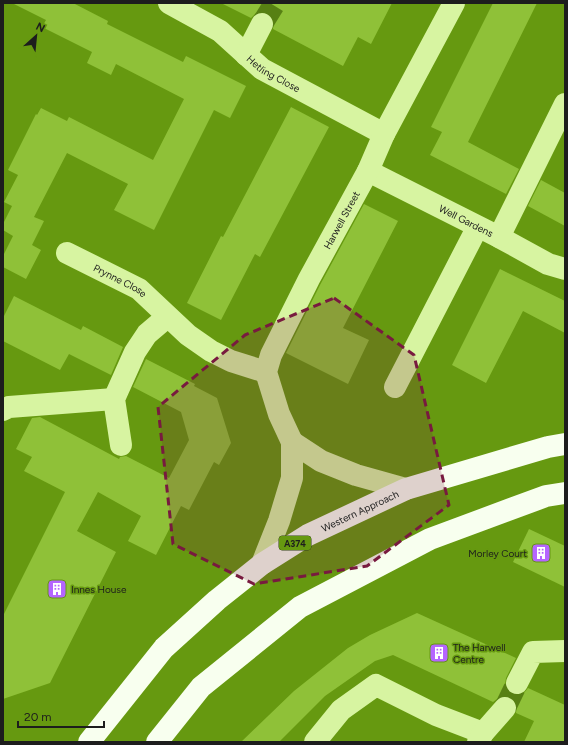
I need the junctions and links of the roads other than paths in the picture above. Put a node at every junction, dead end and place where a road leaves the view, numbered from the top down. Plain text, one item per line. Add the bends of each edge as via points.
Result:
1 (169, 3) edge
2 (454, 3) edge
3 (262, 24) tunnel mouth
4 (246, 55) junction
5 (565, 104) edge
6 (384, 134) junction
7 (368, 171) junction
8 (477, 228) junction
9 (499, 238) junction
10 (67, 253) dead end
11 (565, 269) edge
12 (167, 317) junction
13 (266, 372) junction
14 (395, 387) dead end
15 (114, 399) junction
16 (3, 410) edge
17 (292, 442) junction
18 (565, 444) edge
19 (121, 445) dead end
20 (406, 489) junction
21 (565, 493) edge
22 (262, 564) junction
23 (565, 651) edge
24 (517, 682) tunnel mouth
25 (505, 708) tunnel mouth
26 (481, 738) edge
27 (89, 742) edge
28 (157, 742) edge
29 (315, 742) edge

1 - 4 street, Hetling Close via 220,31
2 - 6 street, Harwell Street
3 - 4 street
4 - 6 street, Hetling Close via 262,69
5 - 9 street
6 - 7 street, Harwell Street
7 - 8 street, Well Gardens
7 - 13 street, Harwell Street via 309,279 271,355
8 - 9 street, Well Gardens
8 - 14 street
9 - 11 street, Well Gardens via 548,264
10 - 12 street, Prynne Close via 139,289
12 - 13 street, Prynne Close via 211,351 231,361
12 - 15 street via 147,334 135,352
13 - 17 street via 279,414
15 - 16 street via 8,407
15 - 19 street
17 - 20 street via 321,460 356,475
17 - 22 street via 292,478
18 - 20 main road, Western Approach / A374
20 - 22 main road, Western Approach / A374 via 308,535
21 - 28 main road via 546,496 430,539 300,607 201,687
22 - 27 main road, Western Approach / A374 via 164,648
23 - 24 street via 533,652
25 - 26 street
26 - 29 street via 376,685 341,710

